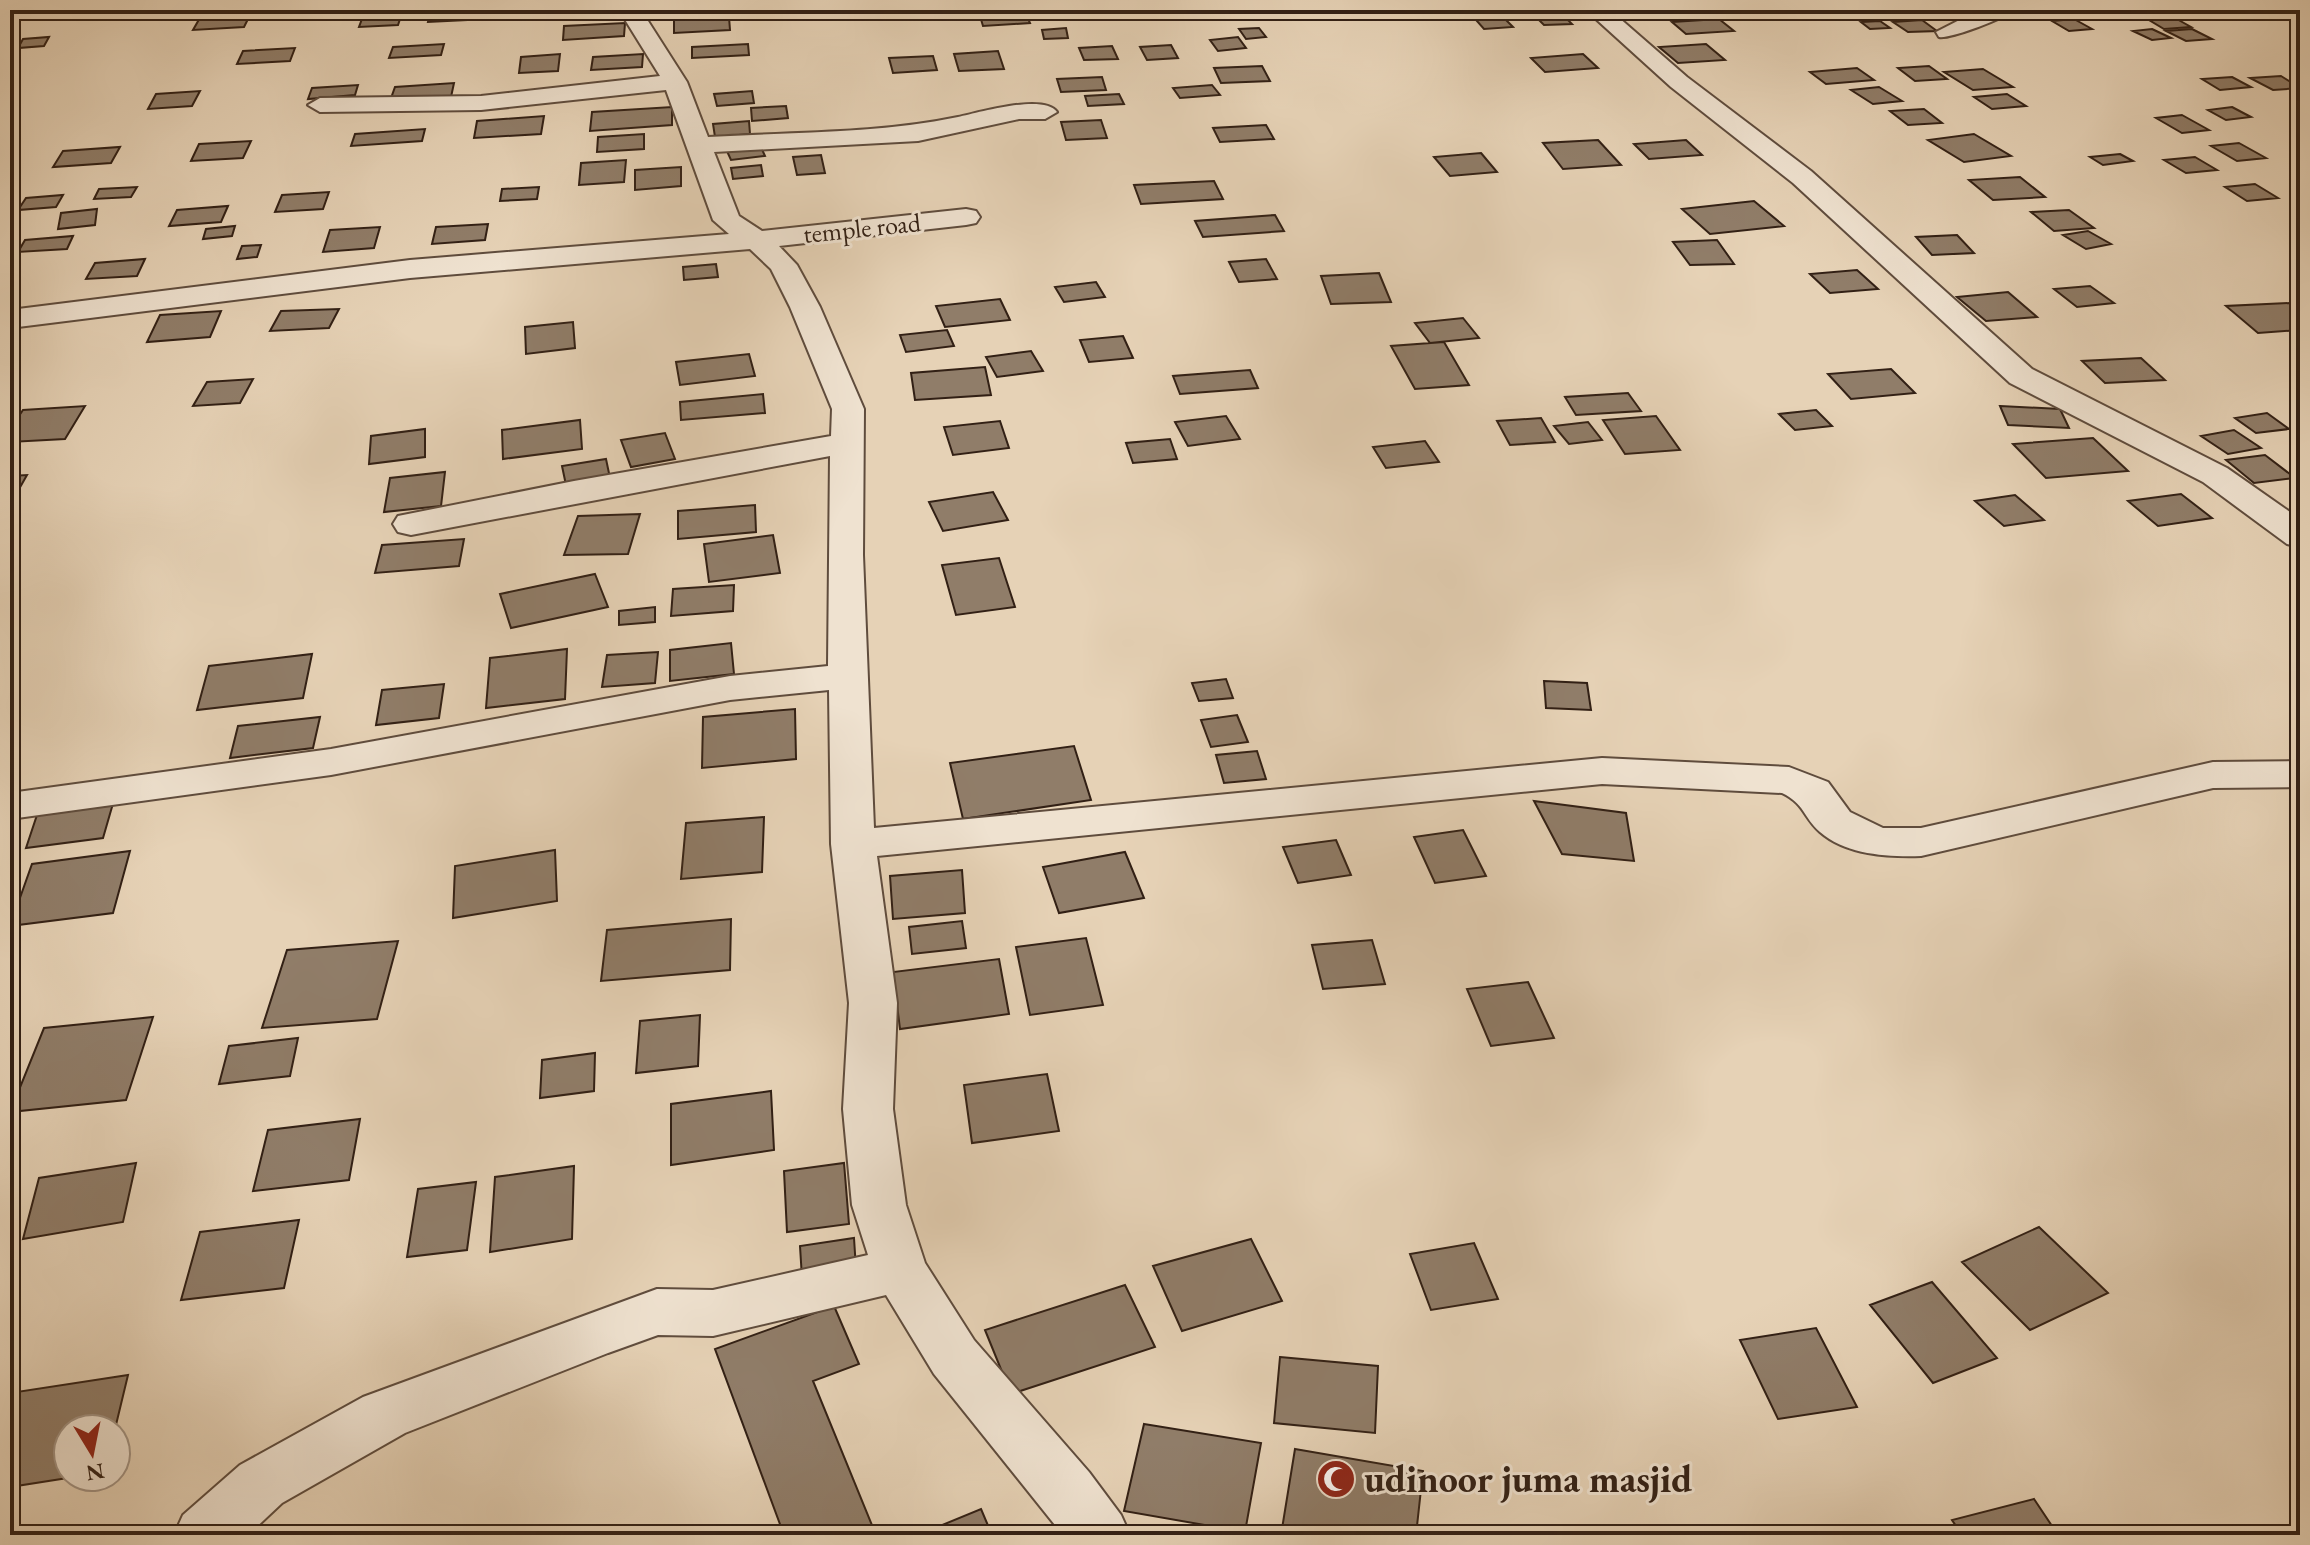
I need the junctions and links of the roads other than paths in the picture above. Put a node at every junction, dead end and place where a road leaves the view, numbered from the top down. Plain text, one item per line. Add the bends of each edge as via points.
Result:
1 (630, 10) edge
2 (1597, 10) edge
3 (2002, 10) edge
4 (1947, 32) dead end
5 (675, 82) junction
6 (320, 105) dead end
7 (1045, 112) dead end
8 (700, 145) junction
9 (966, 217) dead end
10 (757, 240) junction
11 (10, 319) edge
12 (848, 443) junction
13 (411, 524) dead end
14 (2300, 536) edge
15 (848, 676) junction
16 (2300, 774) edge
17 (10, 806) edge
18 (853, 844) junction
19 (900, 1270) junction
20 (205, 1535) edge
21 (1099, 1535) edge

1 - 5 street via 634,41
2 - 14 street via 1679,82 1802,177 2021,376 2215,475
3 - 4 street
5 - 6 street via 481,103
5 - 8 street
7 - 8 street via 1019,112 918,133
8 - 10 street via 727,220
9 - 10 street, temple road
10 - 11 street, temple road via 410,269
10 - 12 street via 783,265 805,307 848,409
12 - 13 street
12 - 15 street
15 - 17 street via 730,688 331,762
15 - 18 street
16 - 18 street via 2213,775 1921,842 1868,838 1835,822 1813,791 1789,780 1602,771
18 - 19 street via 873,1003 868,1109 879,1205
19 - 20 street via 713,1313 657,1312 588,1336 384,1415 261,1484
19 - 21 street via 954,1357

